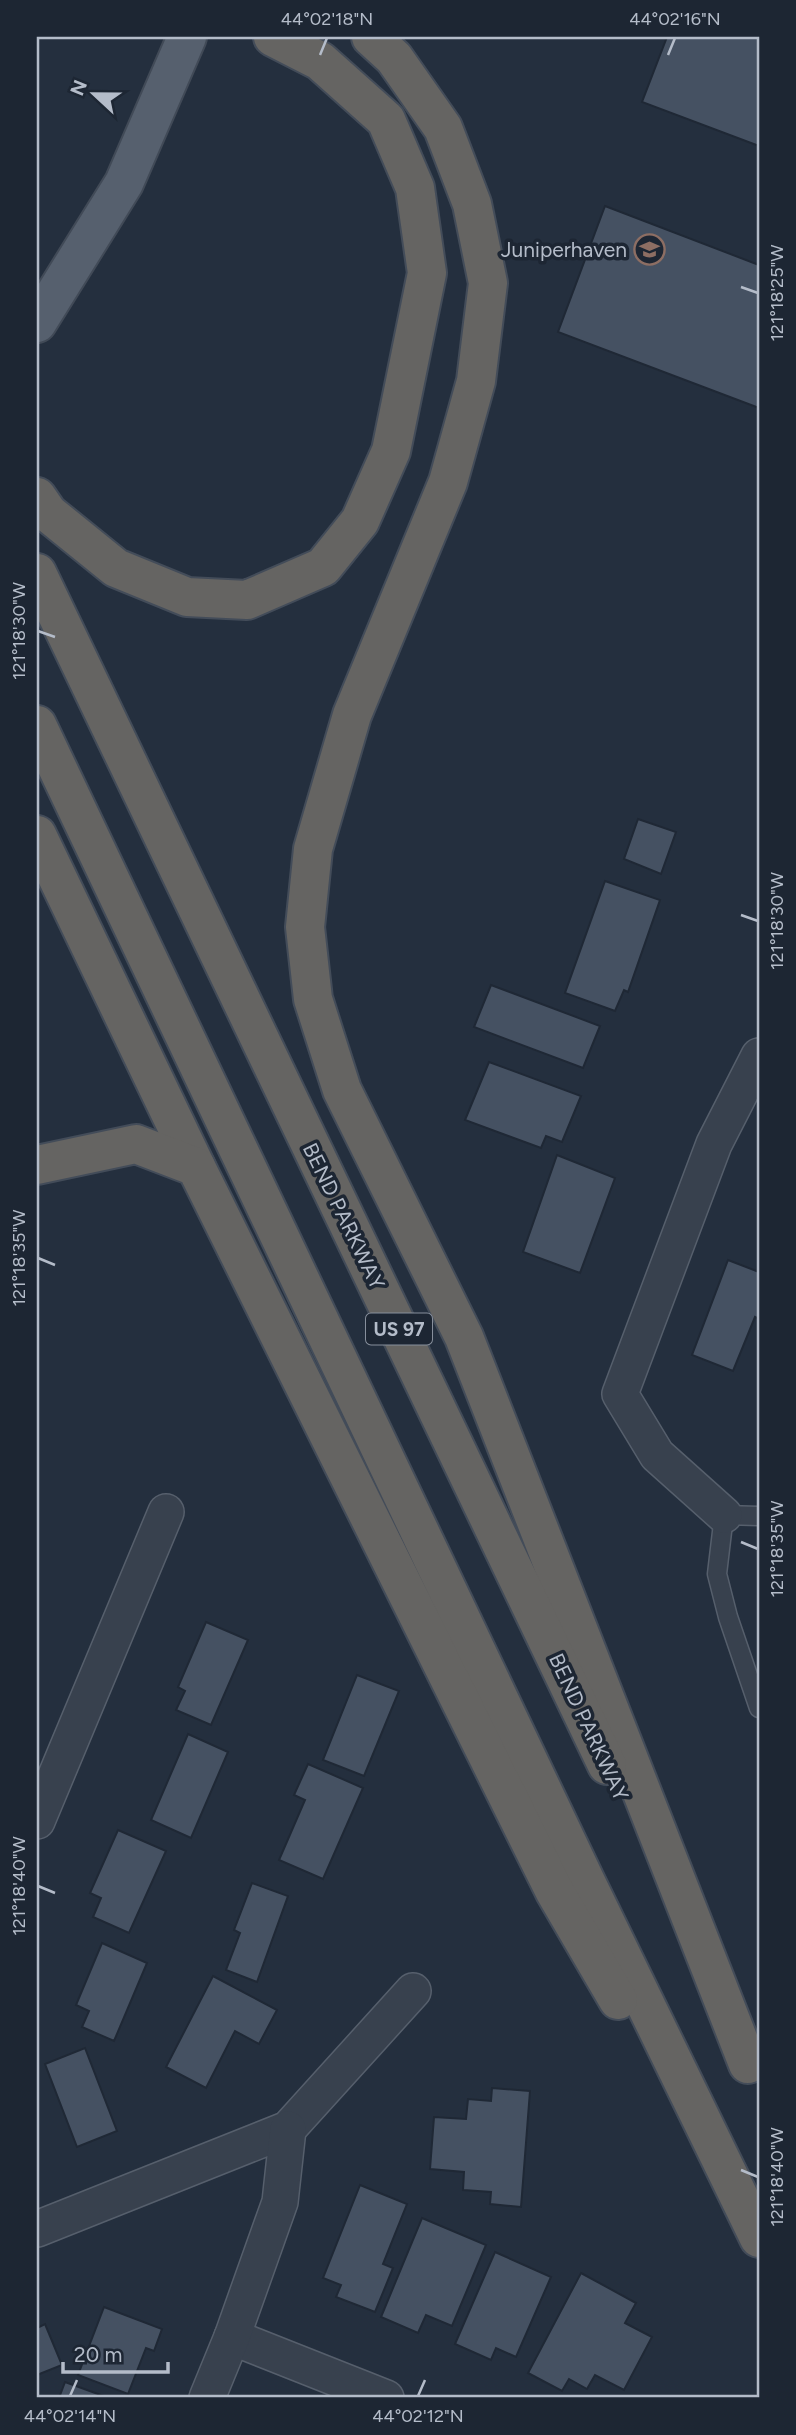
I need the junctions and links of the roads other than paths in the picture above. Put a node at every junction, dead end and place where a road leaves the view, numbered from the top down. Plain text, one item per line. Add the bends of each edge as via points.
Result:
1 (187, 37) edge
2 (273, 37) edge
3 (371, 37) edge
4 (37, 323) edge
5 (37, 497) edge
6 (37, 573) edge
7 (37, 725) edge
8 (37, 835) edge
9 (759, 1056) edge
10 (37, 1165) edge
11 (197, 1167) junction
12 (166, 1512) dead end
13 (724, 1515) junction
14 (759, 1516) edge
15 (759, 1708) edge
16 (37, 1821) edge
17 (413, 1992) dead end
18 (754, 2075) edge
19 (288, 2129) junction
20 (37, 2229) edge
21 (759, 2240) edge
22 (232, 2337) junction
23 (207, 2398) edge
24 (386, 2398) edge

1 - 4 main road via 124,183
2 - 5 highway via 320,61 386,120 415,188 427,273 391,451 360,521 323,567 260,595 247,600 187,597 116,568 48,513
3 - 18 highway via 394,58 443,128 472,204 488,283 476,381 448,482 352,715 313,849 305,927 313,999 342,1090 464,1336
6 - 18 highway, BEND PARKWAY / US 97
7 - 21 highway, US 97
8 - 11 highway
9 - 13 street via 714,1144 620,1394 657,1455
10 - 11 highway via 136,1144
11 - 21 highway via 555,1892
12 - 16 street
13 - 14 lane
13 - 15 lane via 718,1574
17 - 19 street
19 - 20 street
19 - 22 street via 280,2202
22 - 23 street
22 - 24 street

